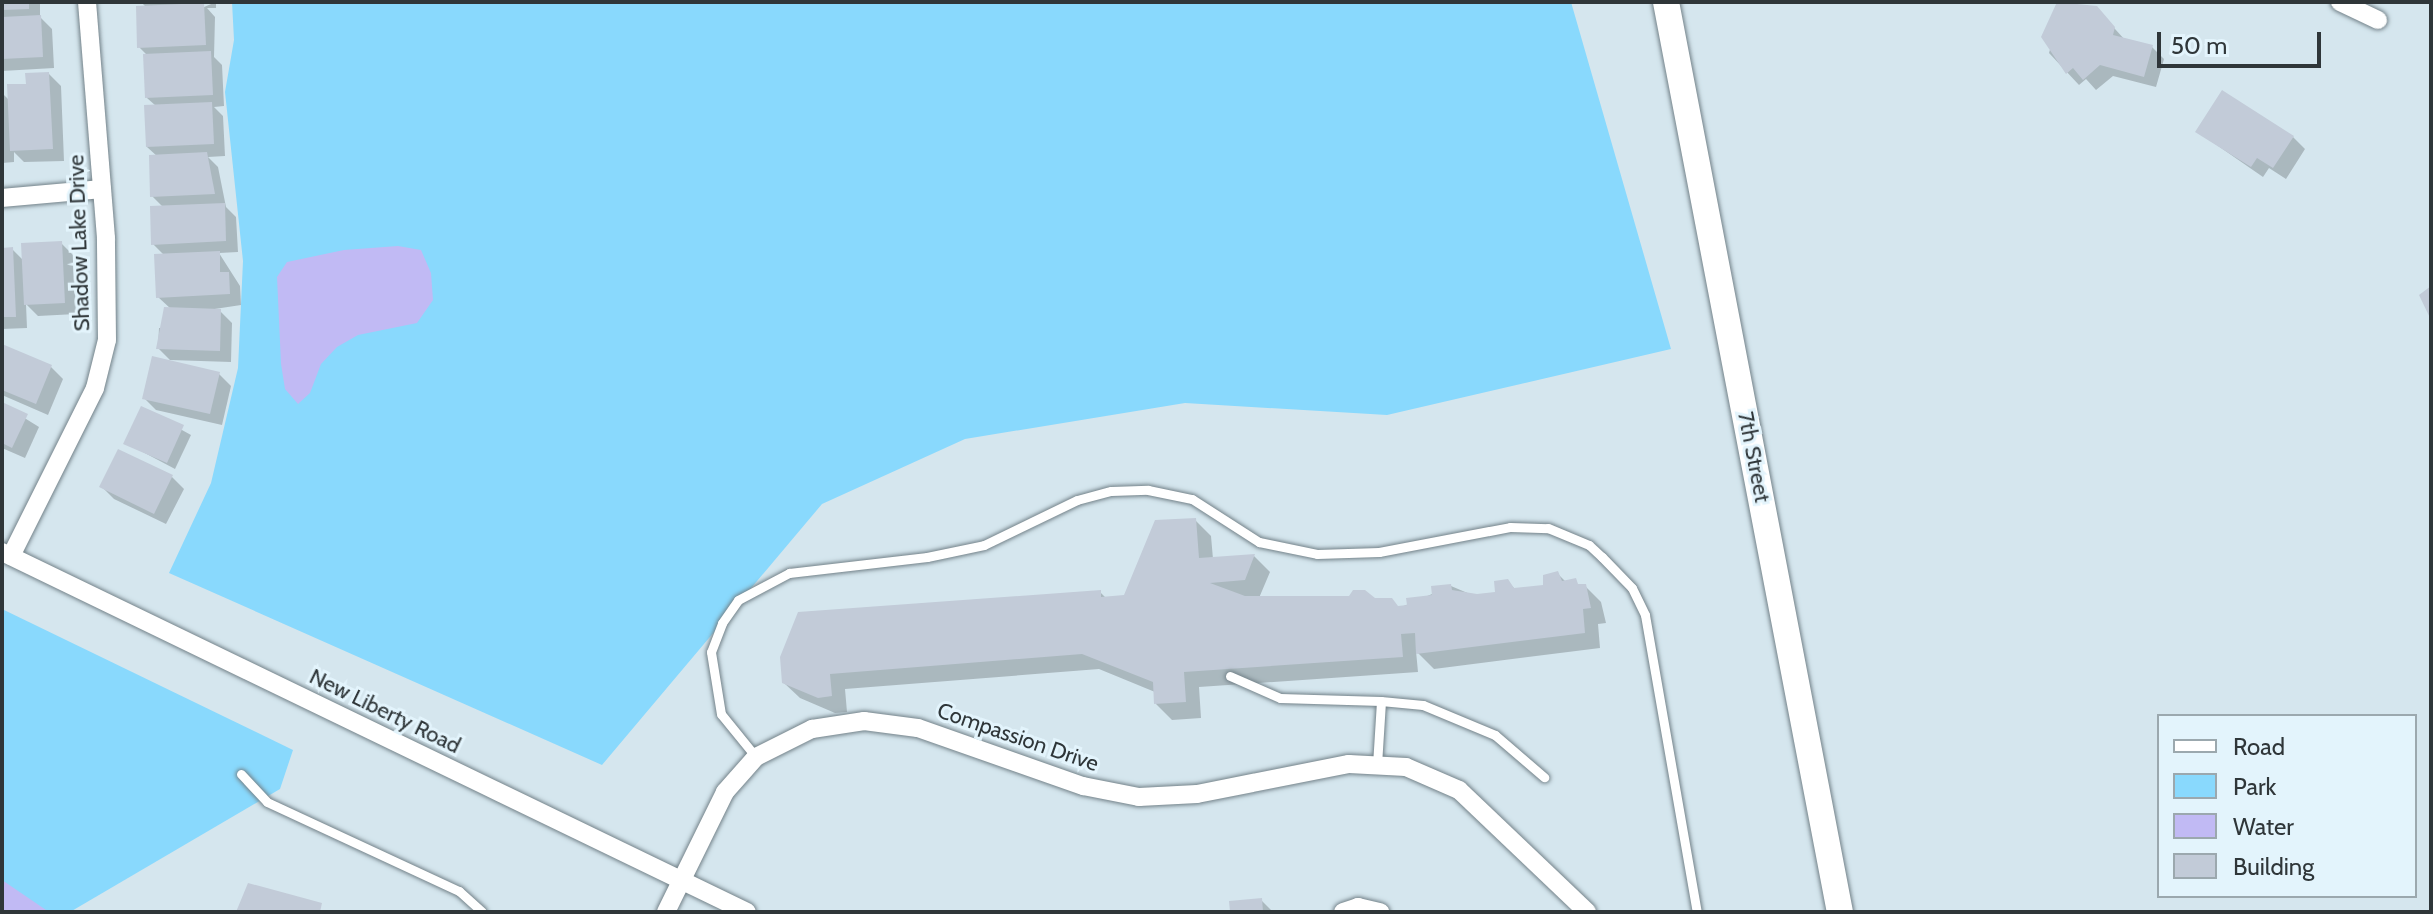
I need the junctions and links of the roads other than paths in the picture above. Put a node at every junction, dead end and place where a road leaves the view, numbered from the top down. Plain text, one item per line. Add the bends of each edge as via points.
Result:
1 (87, 2) edge
2 (1666, 2) edge
3 (2340, 2) edge
4 (2378, 20) dead end
5 (102, 189) junction
6 (2, 198) edge
7 (6, 554) edge
8 (1230, 676) dead end
9 (1381, 701) junction
10 (756, 757) junction
11 (1377, 765) junction
12 (241, 774) dead end
13 (1544, 777) dead end
14 (681, 880) junction
15 (482, 912) edge
16 (666, 912) edge
17 (747, 912) edge
18 (1343, 912) edge
19 (1380, 912) edge
20 (1587, 912) edge
21 (1697, 912) edge
22 (1840, 912) edge

1 - 5 street, Shadow Lake Drive
2 - 22 street, 7th Street
3 - 4 street
5 - 6 street
5 - 7 street, Shadow Lake Drive via 107,340 95,388
7 - 14 street, New Liberty Road
8 - 9 lane via 1280,698
9 - 11 lane
9 - 13 lane via 1423,705 1495,735
10 - 11 street, Compassion Drive via 812,729 864,721 918,728 1083,786 1139,797 1197,794 1349,764
10 - 14 street, Compassion Drive via 725,792
10 - 21 lane via 721,714 711,652 738,600 789,573 950,554 1009,535 1077,500 1131,490 1192,499 1259,542 1317,554 1379,552 1510,527 1548,528 1589,545 1632,588 1645,615
11 - 20 street, Compassion Drive via 1406,767 1459,790
12 - 15 lane via 267,802 459,891
14 - 16 street, Compassion Drive
14 - 17 street, New Liberty Road
18 - 19 street via 1366,907

